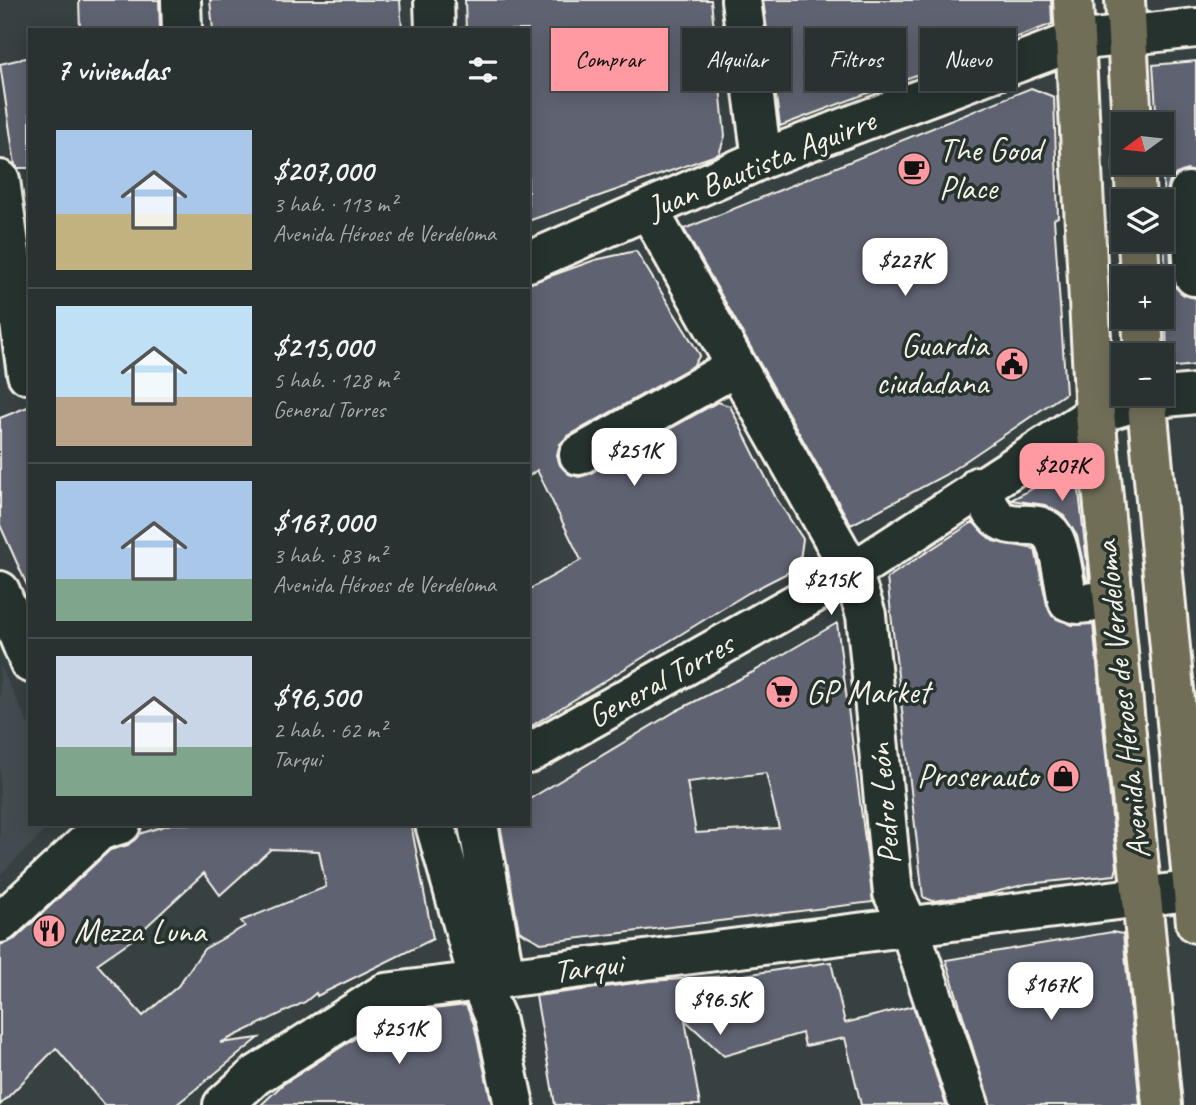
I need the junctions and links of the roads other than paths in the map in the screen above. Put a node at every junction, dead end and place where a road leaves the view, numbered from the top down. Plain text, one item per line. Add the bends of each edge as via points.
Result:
1 (181, 0) edge
2 (433, 0) edge
3 (741, 0) edge
4 (1073, 0) edge
5 (1126, 18) edge
6 (182, 28) edge
7 (435, 28) edge
8 (1196, 28) edge
9 (1075, 41) junction
10 (1131, 112) edge
11 (762, 159) junction
12 (0, 180) edge
13 (1189, 192) dead end
14 (648, 209) junction
15 (530, 261) edge
16 (1139, 263) edge
17 (1195, 277) edge
18 (735, 367) junction
19 (19, 378) edge
20 (1196, 394) edge
21 (1174, 395) edge
22 (1117, 406) edge
23 (1147, 406) edge
24 (1094, 414) junction
25 (579, 455) dead end
26 (979, 486) junction
27 (852, 572) junction
28 (0, 591) edge
29 (1113, 600) junction
30 (28, 658) edge
31 (530, 753) edge
32 (437, 826) edge
33 (478, 826) edge
34 (106, 827) edge
35 (1142, 899) junction
36 (1195, 901) edge
37 (0, 923) edge
38 (909, 926) junction
39 (492, 979) junction
40 (223, 1105) edge
41 (514, 1105) edge
42 (969, 1105) edge
43 (1162, 1105) edge

1 - 6 street
2 - 7 street
3 - 11 street
4 - 9 main road, Avenida Héroes de Verdeloma
5 - 8 street, Juan Bautista Aguirre
5 - 9 street, Juan Bautista Aguirre
5 - 10 main road
9 - 11 street, Juan Bautista Aguirre
9 - 24 main road, Avenida Héroes de Verdeloma
11 - 14 street, Juan Bautista Aguirre
12 - 19 street
13 - 17 street
14 - 15 street, Juan Bautista Aguirre
14 - 18 street, Pedro León
16 - 17 street
18 - 25 street
18 - 27 street, Pedro León
20 - 21 street, General Torres
22 - 24 street, General Torres
23 - 36 main road, Avenida Héroes de Verdeloma
24 - 26 street, General Torres
24 - 29 main road, Avenida Héroes de Verdeloma
26 - 27 street, General Torres
26 - 29 street via 996,517 1009,525 1047,528 1055,539 1068,601
27 - 31 street, General Torres
27 - 38 street, Pedro León via 866,615 892,893
28 - 30 street
29 - 35 main road, Avenida Héroes de Verdeloma
32 - 39 street
33 - 39 street
34 - 37 street
35 - 36 street, Tarqui
35 - 38 street, Tarqui
35 - 43 main road, Avenida Héroes de Verdeloma
38 - 39 street, Tarqui
38 - 42 street, Pedro León
39 - 40 street, Tarqui via 385,993 255,1076
39 - 41 street via 495,1017

